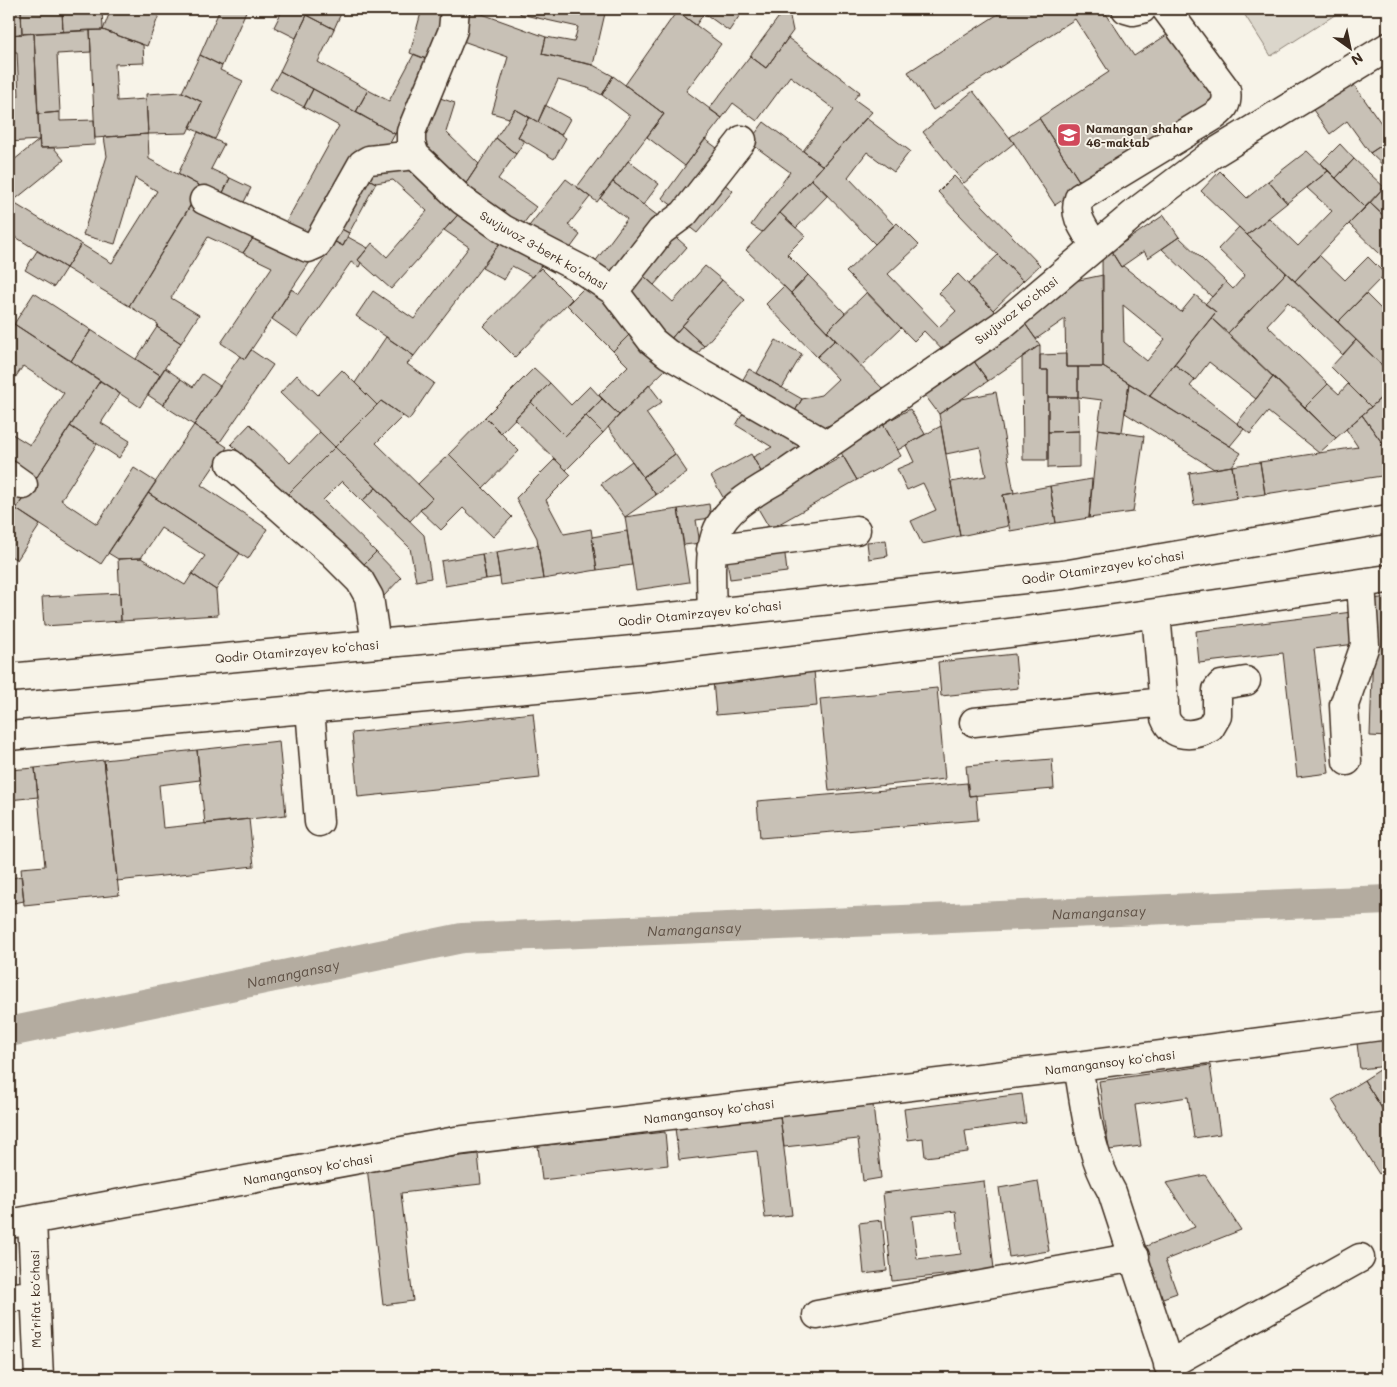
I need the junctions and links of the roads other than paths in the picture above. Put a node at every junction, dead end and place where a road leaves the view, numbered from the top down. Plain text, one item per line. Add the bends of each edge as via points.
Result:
1 (456, 9) edge
2 (1126, 9) edge
3 (1142, 9) edge
4 (1166, 9) edge
5 (1388, 48) edge
6 (742, 140) dead end
7 (415, 155) junction
8 (204, 200) dead end
9 (1095, 246) junction
10 (614, 291) junction
11 (827, 445) junction
12 (231, 464) dead end
13 (1388, 519) edge
14 (856, 530) dead end
15 (711, 549) junction
16 (1388, 579) edge
17 (1361, 583) junction
18 (712, 613) junction
19 (1156, 613) junction
20 (376, 644) junction
21 (9, 678) edge
22 (1246, 681) dead end
23 (1164, 702) junction
24 (310, 708) junction
25 (974, 722) dead end
26 (9, 736) edge
27 (1347, 761) dead end
28 (319, 822) dead end
29 (1388, 1025) edge
30 (1078, 1066) junction
31 (21, 1222) edge
32 (1135, 1257) junction
33 (1360, 1258) dead end
34 (21, 1296) edge
35 (817, 1315) dead end
36 (1171, 1372) edge
37 (39, 1378) edge

1 - 7 street via 453,30 411,132
2 - 3 street
4 - 9 street via 1226,90 1228,101 1224,109 1214,116 1078,198 1076,215
5 - 9 street, Suvjuvoz koʻchasi via 1211,155
6 - 10 street via 684,214 661,231
7 - 8 street via 369,160 362,164 313,247 308,248
7 - 10 street, Suvjuvoz 3-berk koʻchasi via 462,200 503,229 584,271
9 - 11 street, Suvjuvoz koʻchasi via 1002,325
10 - 11 street, Suvjuvoz 3-berk koʻchasi via 652,341 668,354
11 - 15 street, Suvjuvoz koʻchasi via 747,496 717,530
12 - 20 street via 360,581 369,597
13 - 18 street, Qodir Otamirzayev koʻchasi via 1063,575
14 - 15 street
15 - 18 street, Suvjuvoz koʻchasi
16 - 17 street
17 - 19 street
17 - 27 street via 1365,645 1344,705
18 - 20 street, Qodir Otamirzayev koʻchasi
19 - 23 street
19 - 24 street via 648,678
20 - 21 street, Qodir Otamirzayev koʻchasi
22 - 23 street via 1221,685 1217,690 1217,716 1214,724 1205,731 1174,732 1165,718
23 - 25 street
24 - 26 street
24 - 28 street
29 - 30 street, Namangansoy koʻchasi
30 - 31 street, Namangansoy koʻchasi via 456,1142
30 - 32 street via 1093,1152 1112,1192
31 - 34 street, Maʻrifat koʻchasi
32 - 35 street
32 - 36 street
33 - 36 street
34 - 37 street, Maʻrifat koʻchasi

